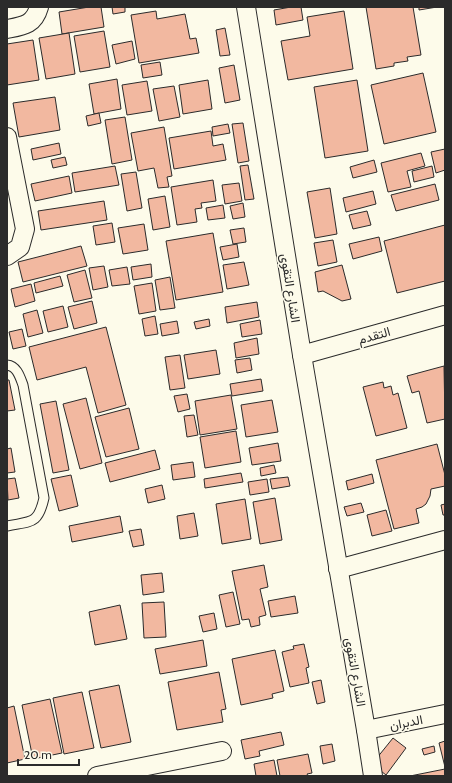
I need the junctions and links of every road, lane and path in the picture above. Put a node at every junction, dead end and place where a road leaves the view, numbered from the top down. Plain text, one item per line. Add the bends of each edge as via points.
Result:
1 (39, 7) edge
2 (246, 7) edge
3 (7, 29) edge
4 (7, 137) edge
5 (7, 256) edge
6 (445, 315) edge
7 (302, 355) junction
8 (7, 365) edge
9 (7, 526) edge
10 (445, 540) edge
11 (338, 569) junction
12 (445, 714) edge
13 (366, 730) junction
14 (222, 751) dead end
15 (97, 776) edge
16 (373, 776) edge

1 - 3 street via 36,17 29,23
2 - 7 street, الشارع التقوى
4 - 5 street via 25,229 20,247
6 - 7 street, التقدم
7 - 11 street, الشارع التقوى
8 - 9 lane via 11,365 19,373 23,385 44,498 37,518
10 - 11 street
11 - 13 street, الشارع التقوى
12 - 13 street, الدبران
13 - 16 street, الشارع التقوى
14 - 15 street

